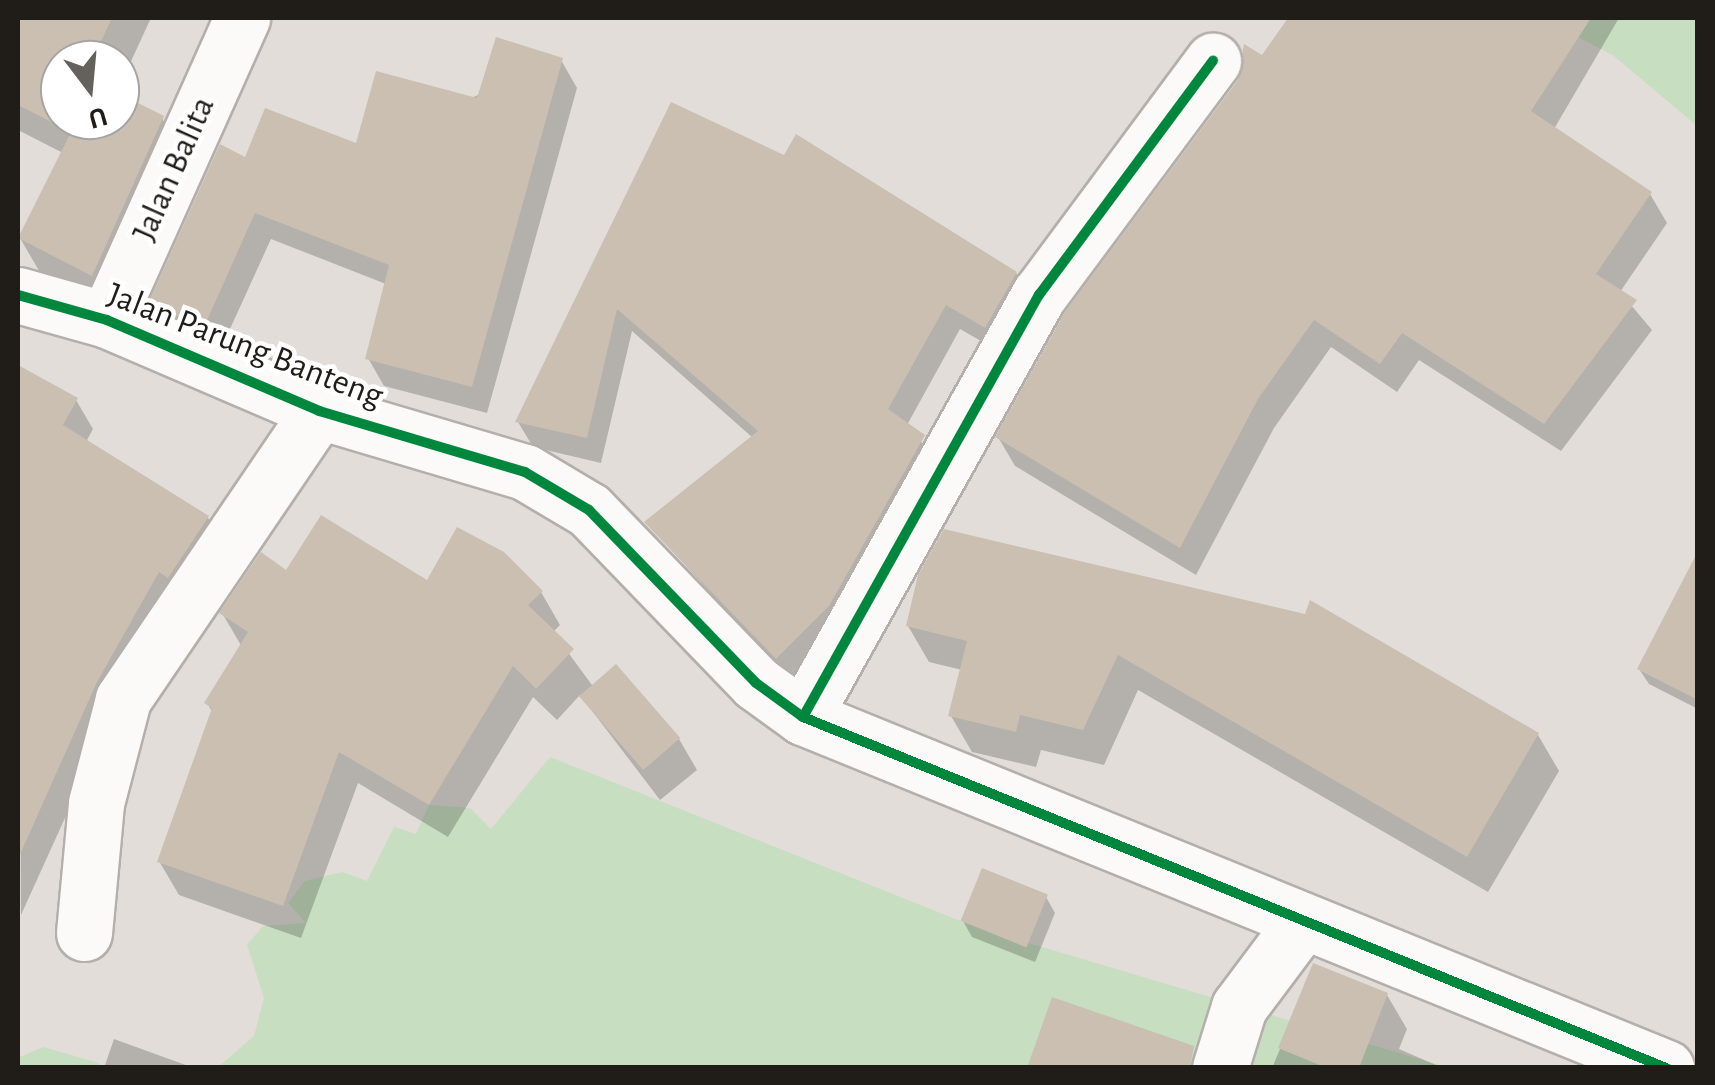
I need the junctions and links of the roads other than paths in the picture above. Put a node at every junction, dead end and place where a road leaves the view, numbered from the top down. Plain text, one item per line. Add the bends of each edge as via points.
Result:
1 (242, 18) edge
2 (1213, 61) dead end
3 (18, 295) edge
4 (106, 320) junction
5 (320, 411) junction
6 (804, 718) junction
7 (1301, 924) junction
8 (84, 933) dead end
9 (1220, 1068) edge
10 (1666, 1068) edge

1 - 4 street, Jalan Balita
2 - 6 street via 1040,295
3 - 4 street, Jalan Parung Banteng
4 - 5 street, Jalan Parung Banteng
5 - 6 street, Jalan Parung Banteng via 525,472 589,510 756,683
5 - 8 street via 122,698 96,804
6 - 7 street, Jalan Parung Banteng
7 - 9 street via 1239,1007
7 - 10 street, Jalan Parung Banteng

